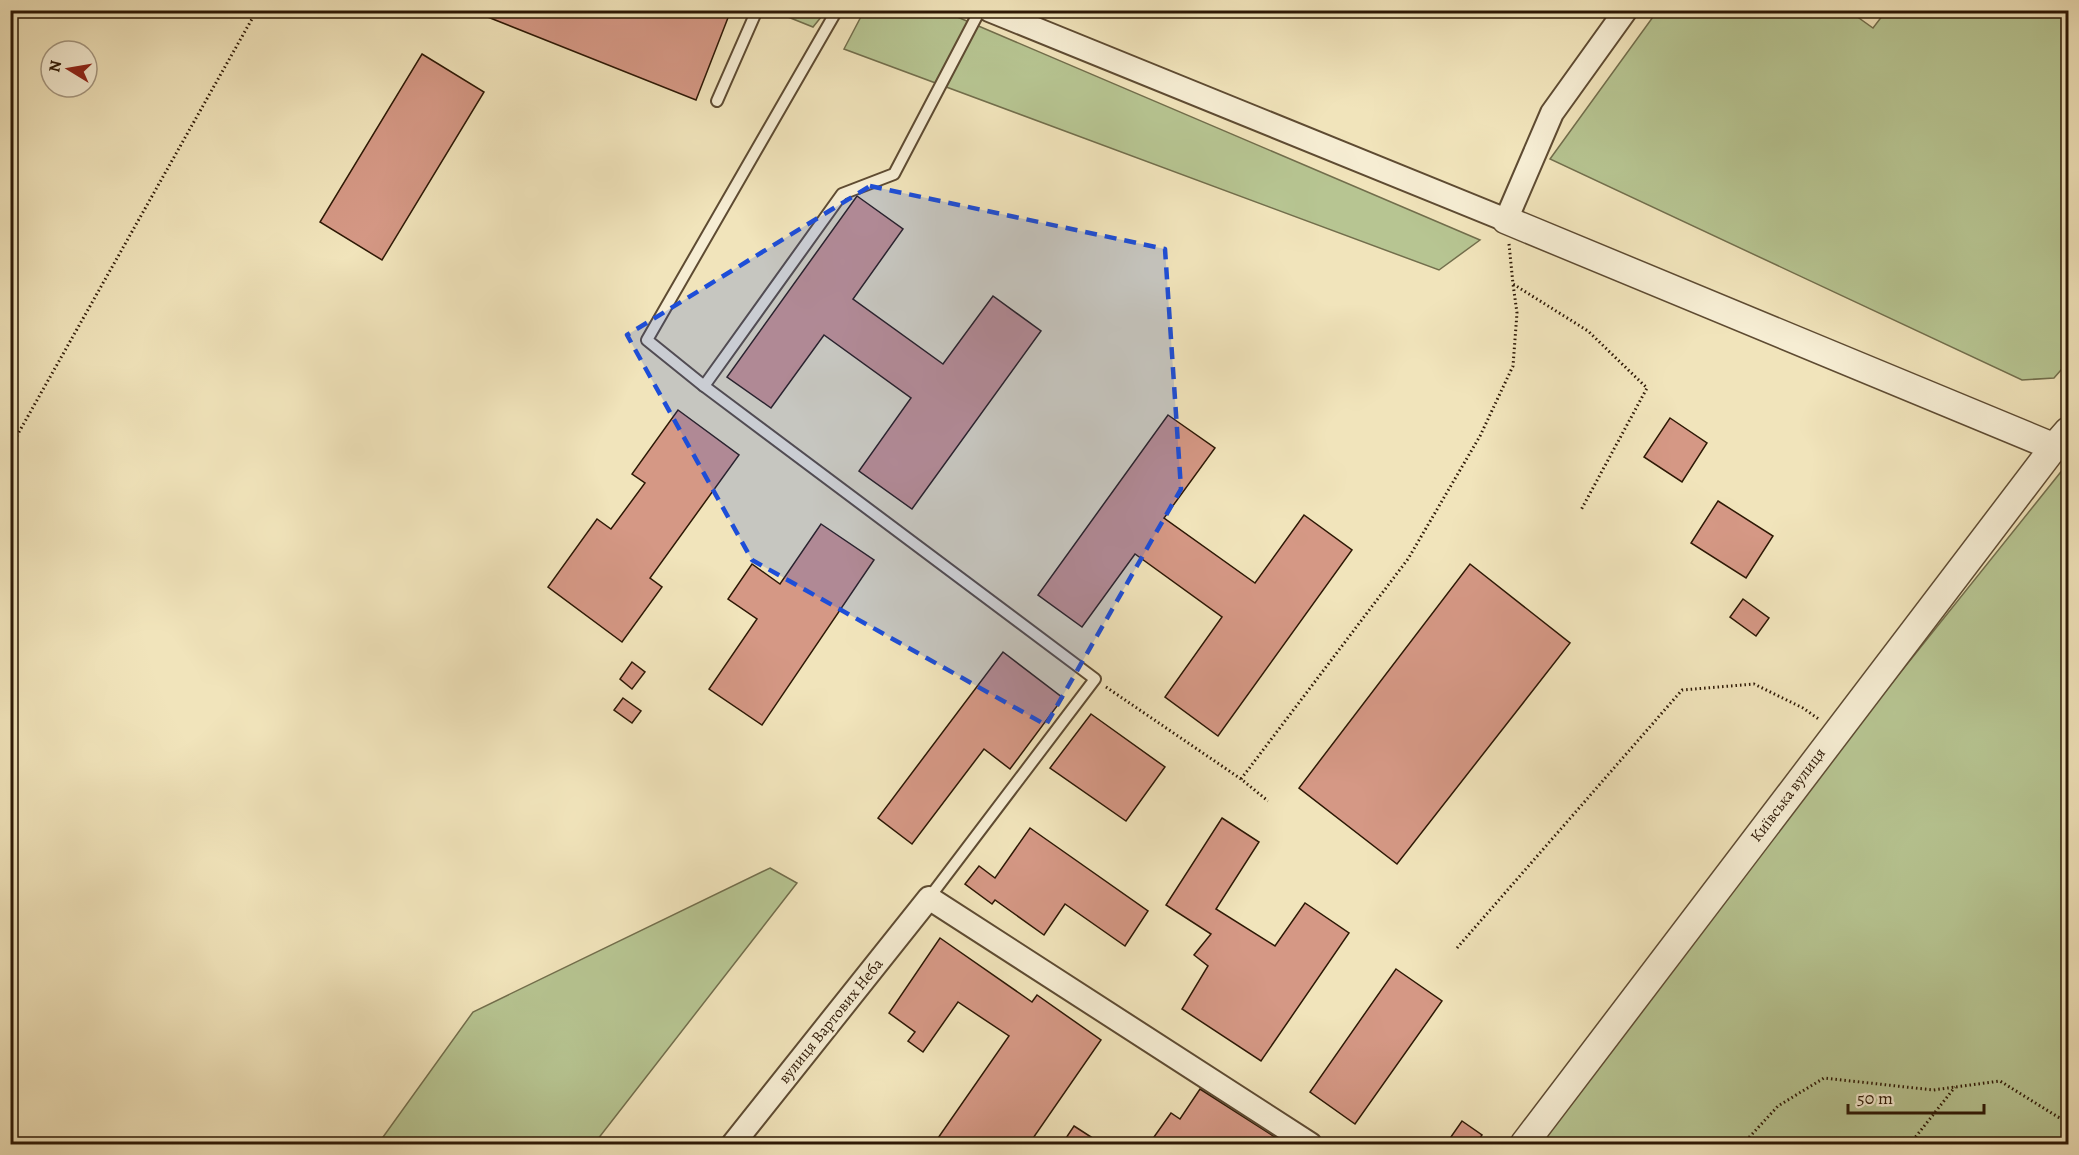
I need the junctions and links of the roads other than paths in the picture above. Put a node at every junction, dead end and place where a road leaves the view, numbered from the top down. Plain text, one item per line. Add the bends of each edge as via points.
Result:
1 (757, 10) edge
2 (837, 10) edge
3 (980, 10) edge
4 (989, 10) edge
5 (1626, 10) edge
6 (717, 101) dead end
7 (1506, 220) junction
8 (704, 386) junction
9 (2061, 439) edge
10 (929, 898) junction
11 (733, 1144) edge
12 (1310, 1144) edge
13 (1524, 1144) edge

1 - 6 lane
2 - 8 lane via 647,340
3 - 8 lane via 894,174 842,194
4 - 7 street
5 - 7 street via 1552,113
7 - 9 street
8 - 10 lane via 1095,679
9 - 13 street, Київська вулиця
10 - 11 street, вулиця Вартових Неба
10 - 12 street

